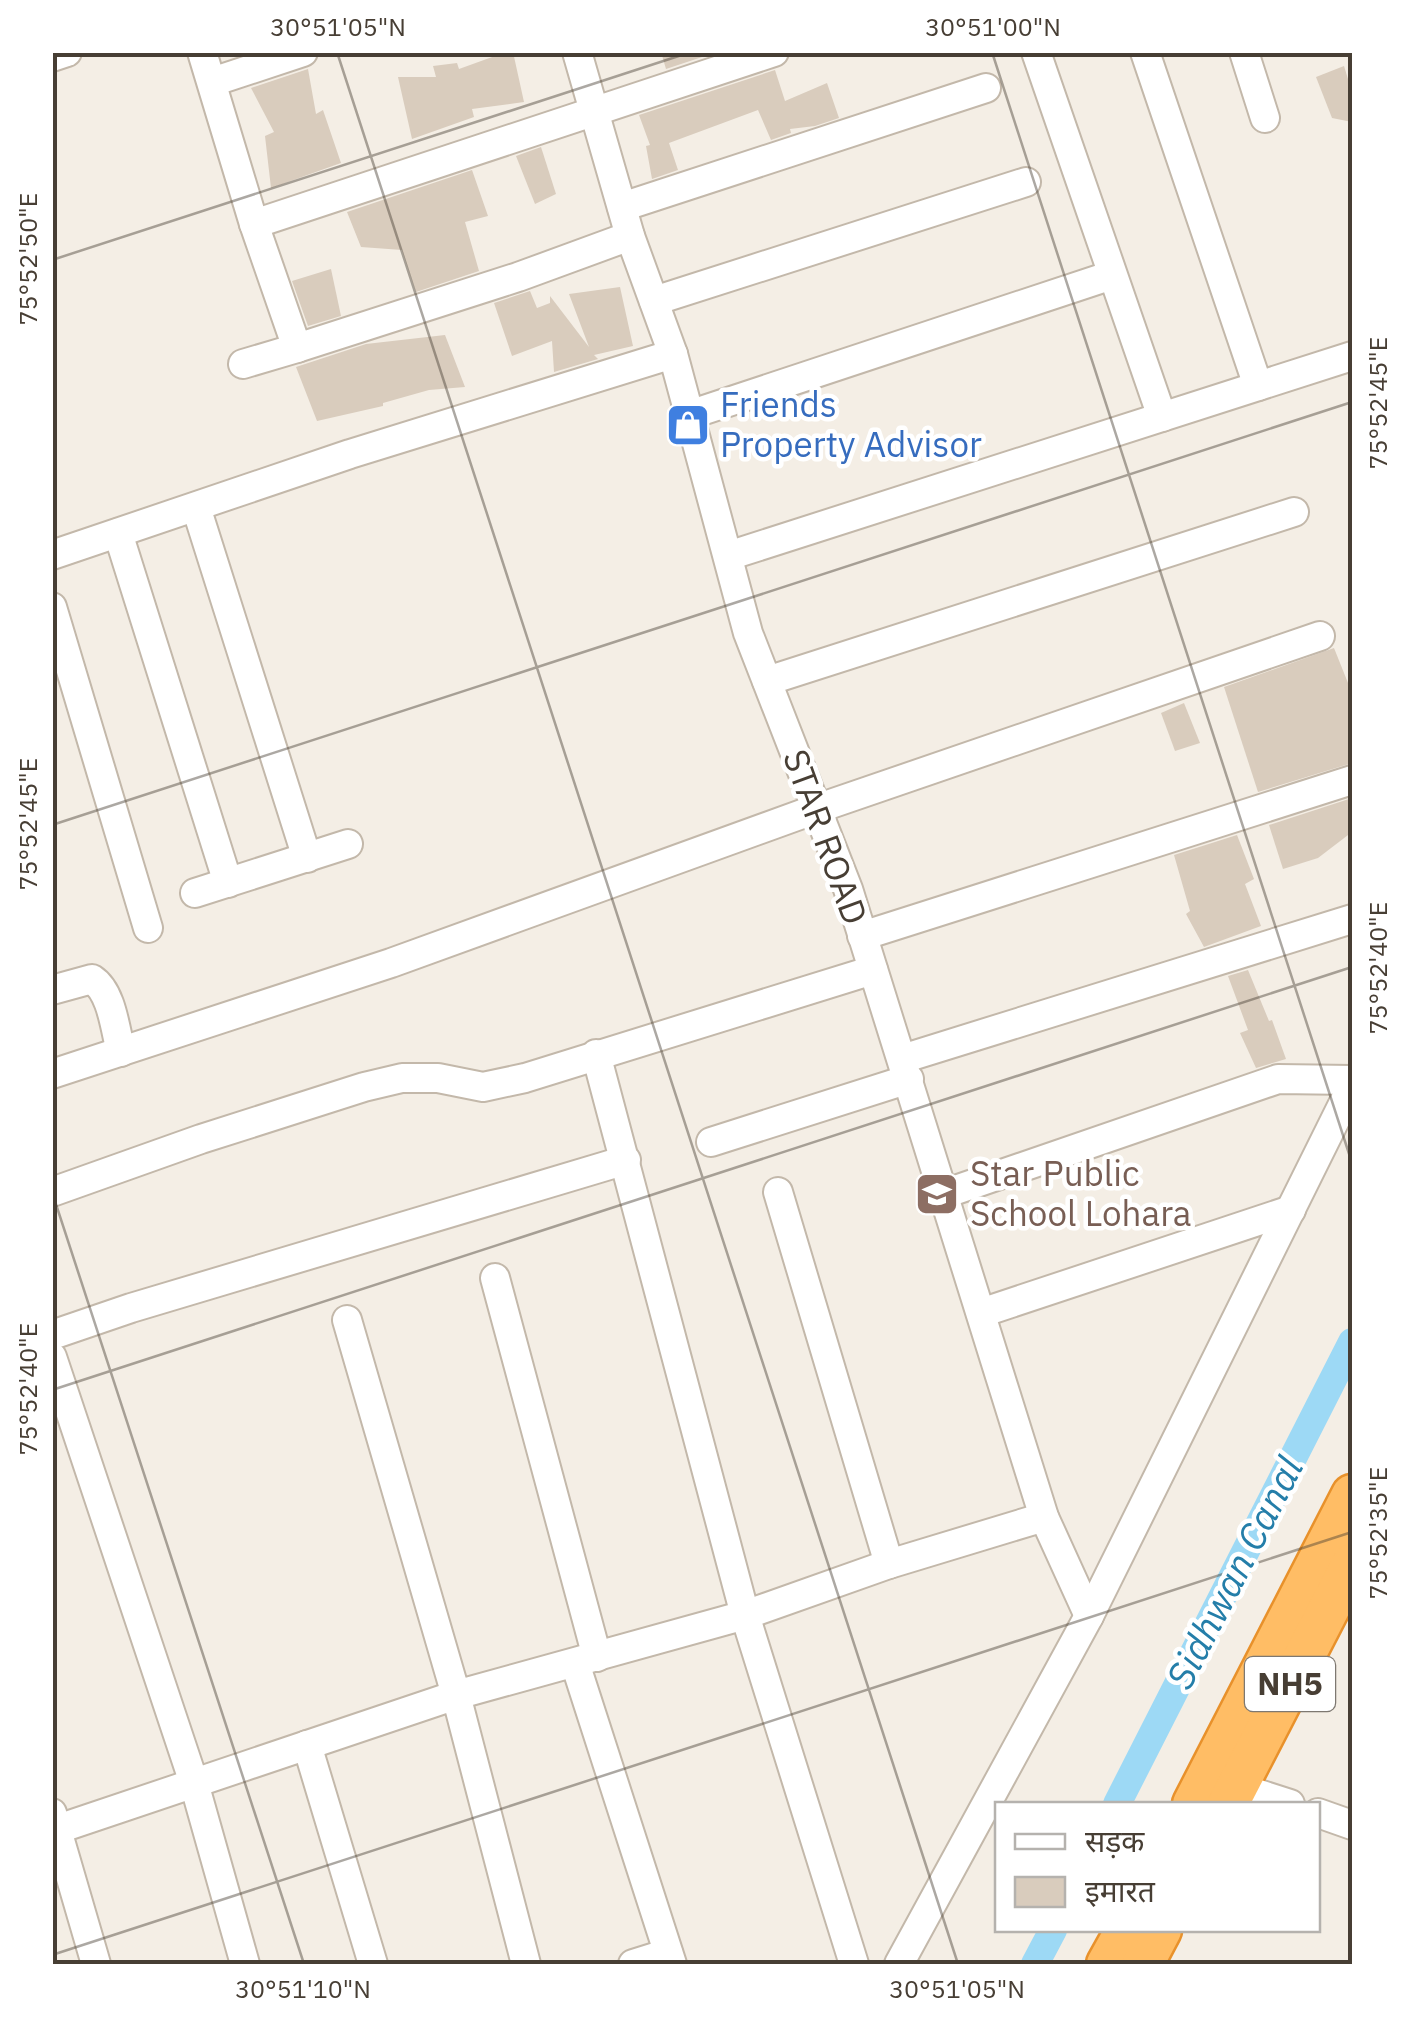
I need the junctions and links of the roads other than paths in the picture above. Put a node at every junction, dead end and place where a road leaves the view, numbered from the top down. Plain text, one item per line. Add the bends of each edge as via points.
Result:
1 (67, 52) edge
2 (202, 52) edge
3 (303, 52) edge
4 (577, 52) edge
5 (774, 52) edge
6 (1036, 52) edge
7 (1145, 52) edge
8 (1244, 52) edge
9 (52, 57) edge
10 (212, 82) junction
11 (986, 88) dead end
12 (596, 112) junction
13 (1265, 118) dead end
14 (1026, 182) dead end
15 (622, 207) junction
16 (254, 224) junction
17 (630, 236) junction
18 (1112, 276) junction
19 (654, 301) junction
20 (297, 348) junction
21 (673, 354) junction
22 (1352, 356) edge
23 (242, 364) dead end
24 (1258, 386) junction
25 (690, 415) junction
26 (1162, 417) junction
27 (196, 506) junction
28 (1294, 512) dead end
29 (118, 532) junction
30 (52, 555) edge
31 (728, 556) junction
32 (52, 607) edge
33 (1320, 636) dead end
34 (767, 681) junction
35 (1352, 780) edge
36 (816, 809) junction
37 (348, 844) dead end
38 (307, 858) junction
39 (228, 883) junction
40 (195, 894) dead end
41 (1352, 918) edge
42 (148, 928) dead end
43 (862, 936) junction
44 (873, 970) junction
45 (52, 990) edge
46 (121, 1052) junction
47 (596, 1054) junction
48 (905, 1069) junction
49 (52, 1074) edge
50 (1352, 1083) edge
51 (711, 1142) dead end
52 (626, 1160) junction
53 (52, 1192) edge
54 (778, 1192) dead end
55 (944, 1194) junction
56 (1290, 1210) junction
57 (494, 1278) dead end
58 (981, 1313) junction
59 (347, 1320) dead end
60 (52, 1335) edge
61 (52, 1357) edge
62 (1352, 1495) edge
63 (1044, 1517) junction
64 (889, 1564) junction
65 (1352, 1564) edge
66 (745, 1615) junction
67 (1089, 1616) junction
68 (586, 1660) junction
69 (456, 1695) junction
70 (307, 1746) junction
71 (194, 1783) junction
72 (1233, 1796) edge
73 (1195, 1802) edge
74 (1276, 1802) edge
75 (1320, 1814) edge
76 (54, 1824) edge
77 (1352, 1825) edge
78 (1151, 1947) edge
79 (670, 1959) edge
80 (96, 1964) edge
81 (245, 1964) edge
82 (373, 1964) edge
83 (526, 1964) edge
84 (633, 1964) edge
85 (854, 1964) edge
86 (899, 1964) edge
87 (1107, 1964) edge

1 - 9 street
2 - 10 street
3 - 10 street
4 - 12 street, STAR ROAD
5 - 12 street
6 - 18 street
7 - 24 street
8 - 13 street
10 - 16 street
11 - 15 street
12 - 15 street, STAR ROAD
12 - 16 street
14 - 19 street
15 - 17 street, STAR ROAD
16 - 20 street
17 - 19 street, STAR ROAD
17 - 20 street
18 - 25 street
18 - 26 street
19 - 21 street, STAR ROAD
20 - 23 street
21 - 25 street, STAR ROAD
21 - 27 street
22 - 24 street
24 - 26 street
25 - 31 street, STAR ROAD
26 - 31 street
27 - 29 street
27 - 38 street
28 - 34 street
29 - 30 street
29 - 39 street
31 - 34 street, STAR ROAD
32 - 42 street
33 - 36 street
34 - 36 street, STAR ROAD
35 - 43 street
36 - 43 street, STAR ROAD
36 - 46 street via 391,963
37 - 38 street
38 - 39 street
39 - 40 street
41 - 48 street
43 - 44 street, STAR ROAD
44 - 47 street
44 - 48 street, STAR ROAD
45 - 46 street via 98,982
46 - 49 street
47 - 52 street
47 - 53 street via 483,1087 402,1078 364,1087
48 - 51 street
48 - 55 street, STAR ROAD
50 - 55 street via 1278,1079
50 - 56 street
52 - 60 street
52 - 66 street
54 - 64 street
55 - 58 street, STAR ROAD
56 - 58 street
56 - 67 street
57 - 68 street
58 - 63 street, STAR ROAD
59 - 69 street
61 - 71 street
62 - 73 highway, NH5
63 - 64 street
63 - 67 street, STAR ROAD
64 - 66 street
65 - 72 highway, NH5
66 - 68 street
66 - 85 street
67 - 86 street
68 - 69 street
68 - 79 street
69 - 70 street
69 - 83 street
70 - 71 street
70 - 82 street
71 - 76 street
71 - 81 street
72 - 74 street
75 - 77 street
76 - 80 street
78 - 87 highway
79 - 84 street

